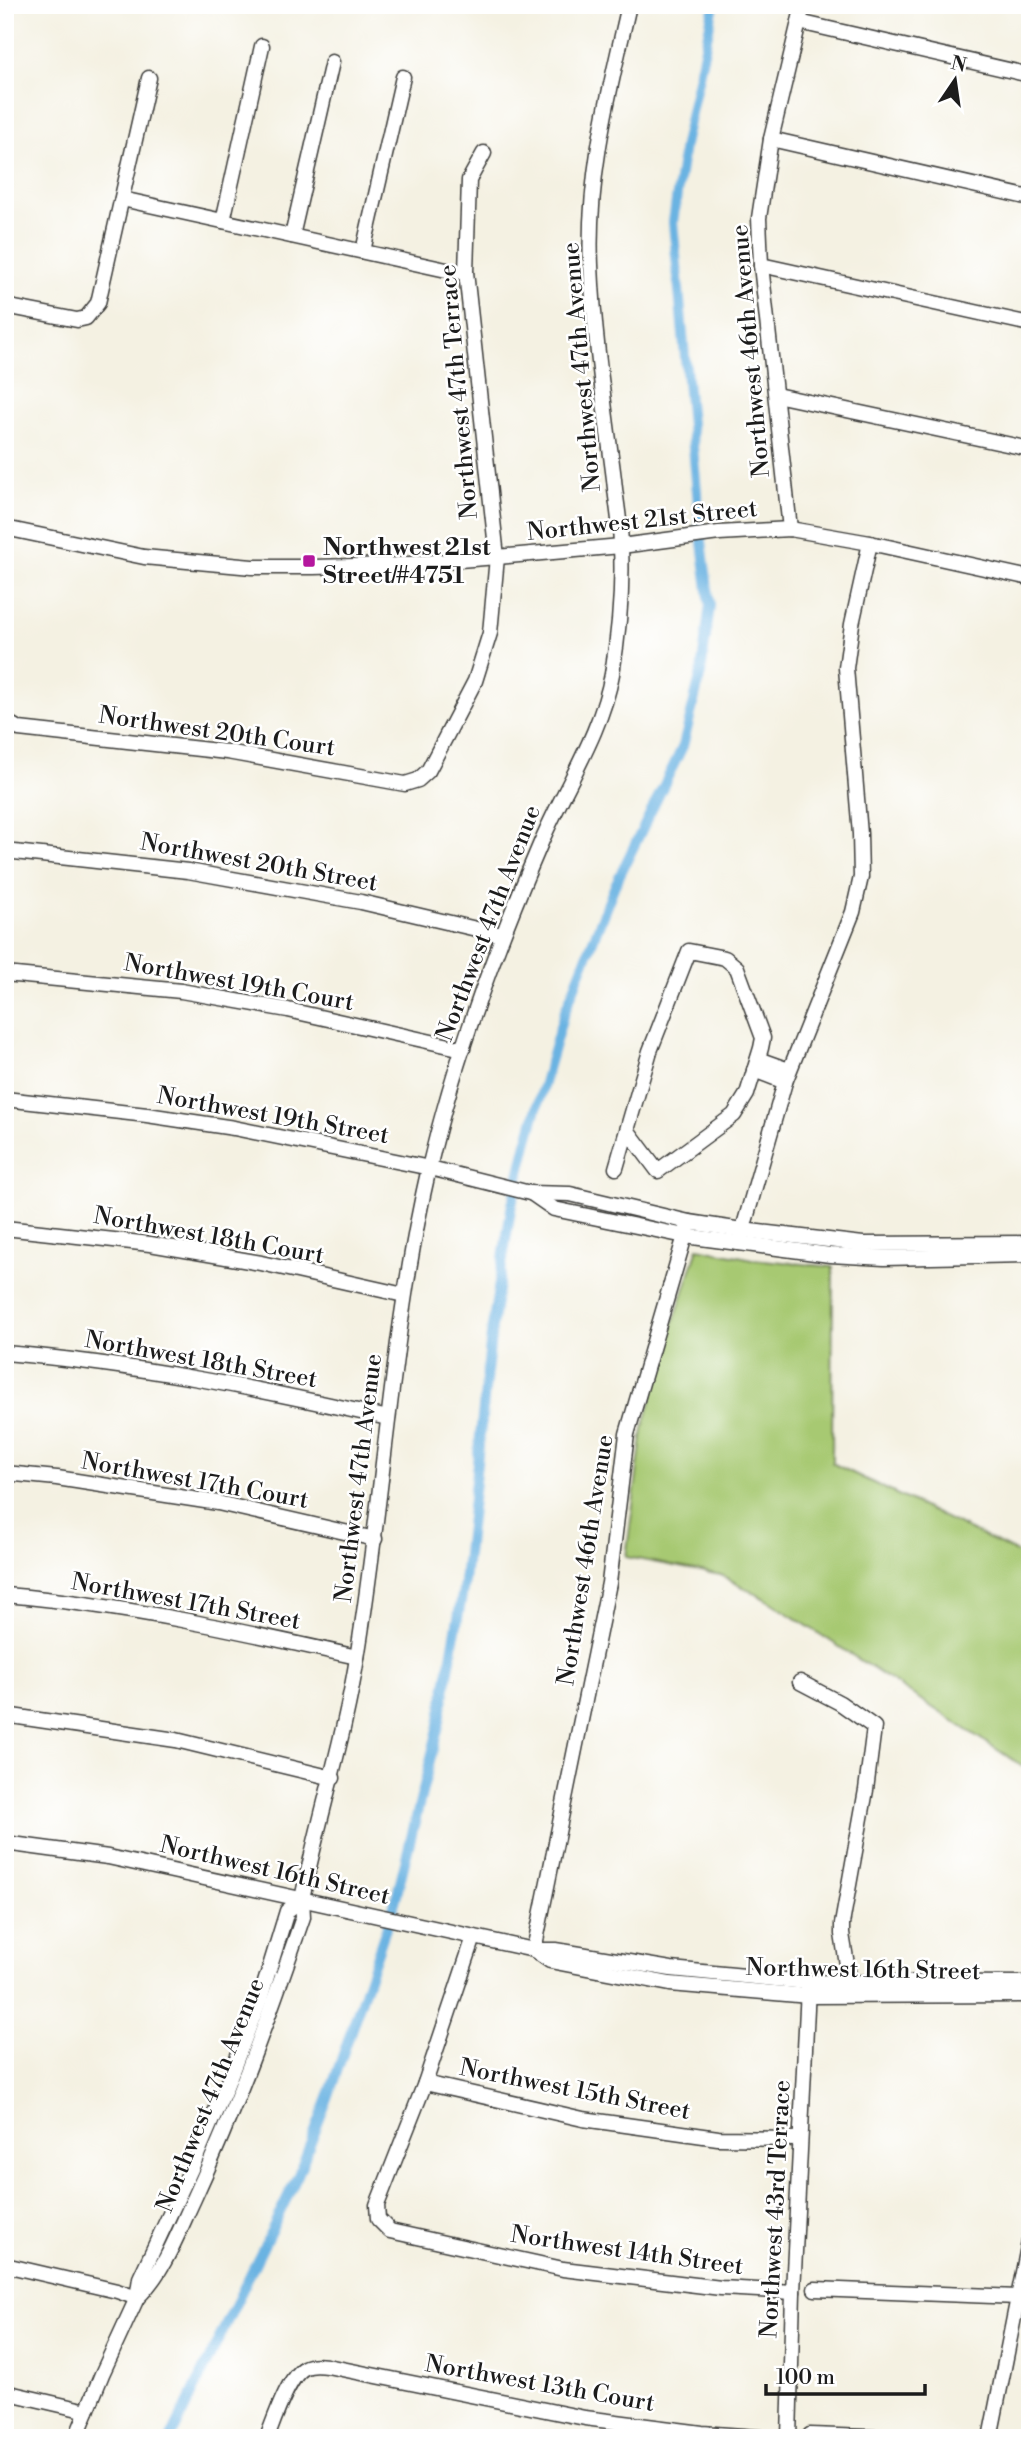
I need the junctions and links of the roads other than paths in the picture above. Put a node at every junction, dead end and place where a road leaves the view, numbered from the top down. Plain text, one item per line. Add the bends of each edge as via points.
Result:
1 (629, 5) edge
2 (803, 5) edge
3 (799, 22) junction
4 (262, 46) dead end
5 (332, 62) dead end
6 (1030, 75) edge
7 (403, 77) dead end
8 (149, 78) dead end
9 (771, 139) junction
10 (484, 153) dead end
11 (1030, 198) edge
12 (122, 199) junction
13 (223, 221) junction
14 (292, 236) junction
15 (363, 251) junction
16 (761, 265) junction
17 (466, 272) junction
18 (5, 306) edge
19 (1030, 324) edge
20 (776, 395) junction
21 (1030, 449) edge
22 (5, 528) edge
23 (790, 530) junction
24 (870, 543) junction
25 (621, 546) junction
26 (497, 557) junction
27 (1030, 578) edge
28 (7, 722) edge
29 (418, 780) joint
30 (5, 850) edge
31 (502, 935) junction
32 (5, 974) edge
33 (463, 1049) junction
34 (756, 1064) junction
35 (787, 1076) junction
36 (5, 1099) edge
37 (628, 1131) junction
38 (430, 1168) junction
39 (616, 1168) dead end
40 (5, 1228) edge
41 (687, 1229) junction
42 (741, 1237) junction
43 (1030, 1243) edge
44 (863, 1250) junction
45 (1030, 1255) edge
46 (404, 1295) junction
47 (5, 1353) edge
48 (387, 1418) junction
49 (5, 1474) edge
50 (375, 1539) junction
51 (5, 1595) edge
52 (358, 1657) junction
53 (800, 1682) dead end
54 (5, 1715) edge
55 (333, 1778) junction
56 (5, 1843) edge
57 (302, 1899) junction
58 (474, 1937) junction
59 (534, 1950) junction
60 (1030, 1983) edge
61 (808, 1989) junction
62 (851, 1989) junction
63 (1030, 1995) edge
64 (425, 2083) junction
65 (800, 2139) junction
66 (1030, 2237) edge
67 (5, 2265) edge
68 (815, 2289) dead end
69 (793, 2292) junction
70 (1018, 2297) junction
71 (137, 2298) junction
72 (5, 2392) edge
73 (87, 2411) junction
74 (810, 2435) dead end
75 (76, 2438) edge
76 (267, 2438) edge
77 (770, 2438) edge
78 (789, 2438) edge
79 (895, 2438) edge
80 (990, 2438) edge

1 - 25 street, Northwest 47th Avenue via 593,173 591,229 591,268
2 - 3 street, Northwest 46th Avenue
3 - 6 street
3 - 9 street, Northwest 46th Avenue
4 - 13 street
5 - 14 street
7 - 15 street
8 - 12 street
9 - 11 street
9 - 16 street, Northwest 46th Avenue via 759,218
10 - 17 street, Northwest 47th Terrace via 469,180
12 - 13 street
12 - 18 street via 98,303 86,318 67,319
13 - 14 street
14 - 15 street
15 - 17 street
16 - 19 street
16 - 20 street, Northwest 46th Avenue
17 - 26 street, Northwest 47th Terrace
20 - 21 street
20 - 23 street, Northwest 46th Avenue
22 - 26 street, Northwest 21st Street via 144,557 252,567 397,565
23 - 24 street, Northwest 21st Street
23 - 25 street, Northwest 21st Street via 719,533
24 - 27 street, Northwest 21st Street
24 - 35 street via 846,668 860,877 853,912
25 - 26 street, Northwest 21st Street
25 - 31 street, Northwest 47th Avenue via 620,613 611,680 595,727
26 - 29 street, Northwest 47th Terrace via 489,633 475,681 428,771
28 - 29 street, Northwest 20th Court via 19,729 227,751 405,784
30 - 31 street, Northwest 20th Street via 188,871 361,902
31 - 33 street, Northwest 47th Avenue
32 - 33 street, Northwest 19th Court via 181,991
33 - 38 street, Northwest 47th Avenue
34 - 35 street
34 - 37 street via 747,1094 734,1115 658,1171
34 - 37 street via 763,1038 737,968 726,958 689,951 650,1051
35 - 42 street
36 - 38 street, Northwest 19th Street via 234,1128
37 - 39 street
38 - 41 street, Northwest 19th Street via 530,1193 554,1209
38 - 46 street, Northwest 47th Avenue
40 - 46 street, Northwest 18th Court via 150,1244
41 - 42 street, Northwest 19th Street
41 - 59 street, Northwest 46th Avenue via 627,1434 609,1583
42 - 44 street, Northwest 19th Street
43 - 44 street, Northwest 19th Street
44 - 45 street, Northwest 19th Street
46 - 48 street, Northwest 47th Avenue
47 - 48 street, Northwest 18th Street via 80,1359 258,1388
48 - 50 street, Northwest 47th Avenue
49 - 50 street, Northwest 17th Court via 218,1503
50 - 52 street, Northwest 47th Avenue
51 - 52 street, Northwest 17th Street via 189,1621
52 - 55 street, Northwest 47th Avenue
53 - 62 street via 874,1727 842,1924
54 - 55 street via 176,1740
55 - 57 street, Northwest 47th Avenue
56 - 57 street, Northwest 16th Street via 108,1857
57 - 58 street, Northwest 16th Street
57 - 71 street, Northwest 47th Avenue via 303,1917 267,2002 239,2095 172,2228 153,2283
58 - 59 street, Northwest 16th Street
58 - 64 street
59 - 61 street, Northwest 16th Street via 550,1961 670,1983
60 - 62 street, Northwest 16th Street
61 - 62 street, Northwest 16th Street
61 - 65 street, Northwest 43rd Terrace
62 - 63 street, Northwest 16th Street
64 - 65 street, Northwest 15th Street via 583,2119 718,2138
64 - 69 street, Northwest 14th Street via 376,2205 378,2219 390,2231 563,2269
65 - 69 street, Northwest 43rd Terrace
66 - 70 street
67 - 71 street
68 - 70 street
69 - 78 street, Northwest 43rd Terrace
70 - 80 street
71 - 73 street, Northwest 47th Avenue
72 - 73 street
73 - 75 street, Northwest 47th Avenue
74 - 79 street
76 - 77 street, Northwest 13th Court via 293,2380 303,2368 313,2365 585,2418

